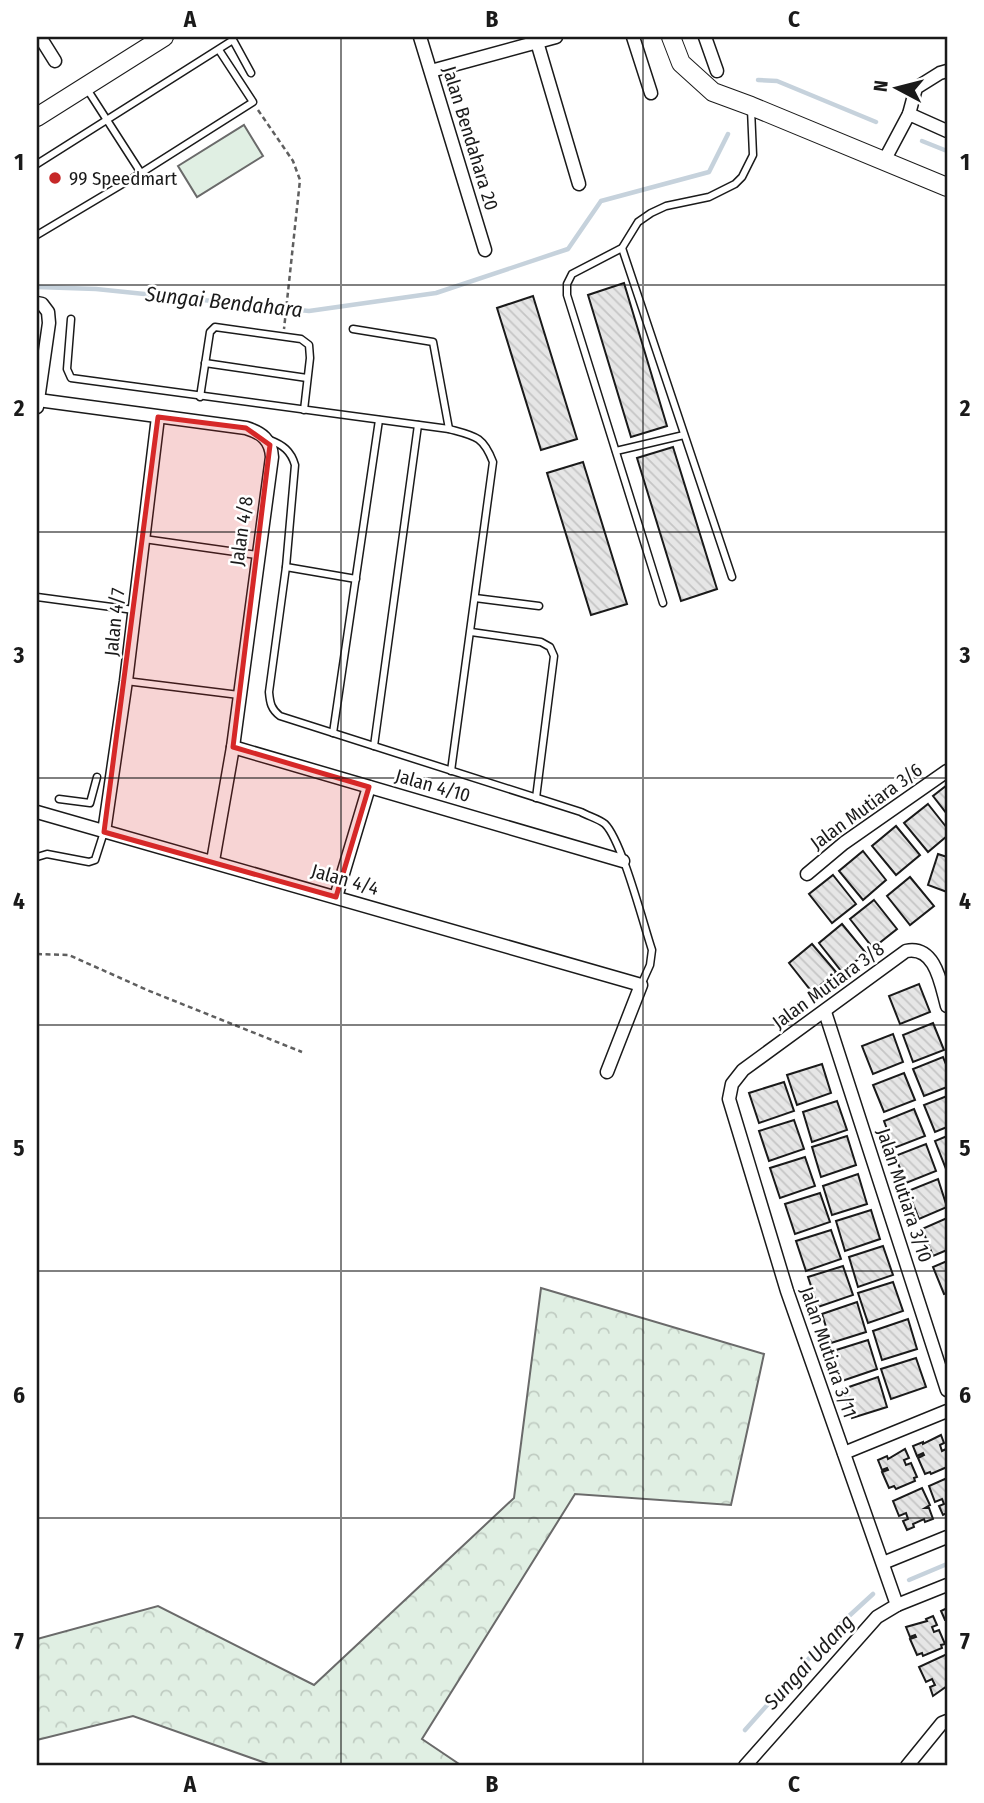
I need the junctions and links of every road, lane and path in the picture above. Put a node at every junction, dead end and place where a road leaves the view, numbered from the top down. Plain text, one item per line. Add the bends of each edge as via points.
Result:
1 (40, 37) edge
2 (164, 37) edge
3 (420, 37) edge
4 (556, 37) edge
5 (633, 37) edge
6 (671, 37) edge
7 (705, 37) edge
8 (537, 42) junction
9 (219, 50) junction
10 (55, 61) dead end
11 (431, 71) junction
12 (717, 71) dead end
13 (947, 71) edge
14 (251, 73) dead end
15 (85, 86) junction
16 (651, 93) dead end
17 (253, 102) junction
18 (751, 106) junction
19 (909, 114) junction
20 (37, 117) edge
21 (107, 120) junction
22 (947, 131) edge
23 (884, 160) junction
24 (37, 164) edge
25 (141, 173) junction
26 (579, 184) dead end
27 (947, 187) edge
28 (37, 235) edge
29 (622, 248) junction
30 (485, 250) dead end
31 (39, 304) edge
32 (71, 319) dead end
33 (284, 327) dead end
34 (353, 329) dead end
35 (205, 363) junction
36 (307, 378) junction
37 (200, 397) junction
38 (37, 404) edge
39 (304, 410) junction
40 (158, 417) junction
41 (379, 420) junction
42 (418, 425) junction
43 (449, 429) junction
44 (684, 435) junction
45 (266, 438) junction
46 (616, 451) junction
47 (142, 539) junction
48 (257, 555) junction
49 (286, 567) junction
50 (732, 576) dead end
51 (356, 579) junction
52 (37, 597) edge
53 (475, 597) junction
54 (663, 603) dead end
55 (539, 606) dead end
56 (134, 610) junction
57 (471, 632) junction
58 (126, 681) junction
59 (240, 696) junction
60 (333, 733) junction
61 (374, 746) junction
62 (233, 747) junction
63 (451, 771) junction
64 (947, 771) edge
65 (97, 777) dead end
66 (369, 787) junction
67 (94, 791) junction
68 (110, 793) junction
69 (536, 798) junction
70 (59, 799) dead end
71 (37, 812) edge
72 (104, 832) junction
73 (37, 856) edge
74 (213, 861) junction
75 (623, 861) junction
76 (807, 874) dead end
77 (336, 897) junction
78 (37, 954) edge
79 (641, 985) junction
80 (947, 1006) edge
81 (825, 1012) junction
82 (302, 1052) dead end
83 (607, 1072) dead end
84 (731, 1109) joint
85 (947, 1390) edge
86 (947, 1411) edge
87 (844, 1453) junction
88 (947, 1537) edge
89 (883, 1563) junction
90 (947, 1585) edge
91 (897, 1605) junction
92 (947, 1721) edge
93 (745, 1766) edge
94 (907, 1766) edge

1 - 10 street
2 - 15 street
3 - 11 street, Jalan Bendahara 20
4 - 8 street
5 - 16 street
6 - 18 street via 688,71 713,92
7 - 12 street
8 - 11 street
8 - 26 street
9 - 14 lane via 233,40
9 - 17 lane
9 - 21 lane
11 - 30 street, Jalan Bendahara 20
13 - 19 street via 916,88
15 - 20 street
15 - 21 lane
17 - 25 lane
17 - 33 path via 293,161 300,180
18 - 23 street
18 - 29 lane via 753,155 742,177 709,197 651,213 638,222
19 - 22 street
19 - 23 street
21 - 24 lane
21 - 25 lane
23 - 27 street
25 - 28 lane
29 - 44 lane
29 - 46 lane via 572,274 567,284
31 - 38 street via 48,312 49,323
32 - 37 lane via 67,369 71,378
34 - 43 lane via 433,341
35 - 36 lane
35 - 36 lane via 215,327 282,335 309,345
35 - 37 lane
36 - 39 lane
37 - 39 lane
38 - 40 street
39 - 41 lane
40 - 45 street via 246,428
40 - 47 street, Jalan 4/7
41 - 42 lane
41 - 51 lane
42 - 43 lane
42 - 61 lane
43 - 53 lane via 486,444 493,462
44 - 46 lane
44 - 50 lane
45 - 48 street, Jalan 4/8 via 272,457
45 - 49 lane via 286,449 295,465
46 - 54 lane
47 - 48 lane
47 - 56 street, Jalan 4/7
48 - 59 street, Jalan 4/8
49 - 51 lane
49 - 60 lane via 270,704 280,716
51 - 60 lane
52 - 56 lane
53 - 55 lane
53 - 57 lane
56 - 58 street, Jalan 4/7
57 - 63 lane
57 - 69 lane via 541,642 554,656
58 - 59 lane
58 - 68 street, Jalan 4/7
59 - 62 street, Jalan 4/8
60 - 61 lane
61 - 63 lane
62 - 66 street, Jalan 4/10
62 - 74 street, Jalan 4/8
63 - 69 lane
64 - 76 street, Jalan Mutiara 3/6
65 - 67 lane
66 - 75 street, Jalan 4/10
66 - 77 street
67 - 68 lane
67 - 70 lane via 90,803
68 - 72 street, Jalan 4/7
69 - 75 lane via 604,822
71 - 72 street, Jalan 4/4
72 - 73 lane via 95,860
72 - 74 street, Jalan 4/4
74 - 77 street, Jalan 4/4
75 - 79 lane via 652,950
77 - 79 street, Jalan 4/4
78 - 82 path via 69,955
79 - 83 street
80 - 81 street, Jalan Mutiara 3/8 via 929,957 912,950
81 - 84 street, Jalan Mutiara 3/8 via 736,1076
81 - 85 street, Jalan Mutiara 3/10
84 - 87 street, Jalan Mutiara 3/11 via 787,1291
86 - 87 street
87 - 89 street, Jalan Mutiara 3/11
88 - 89 street
89 - 91 street, Jalan Mutiara 3/11
90 - 91 street
91 - 93 street via 877,1617
92 - 94 street

